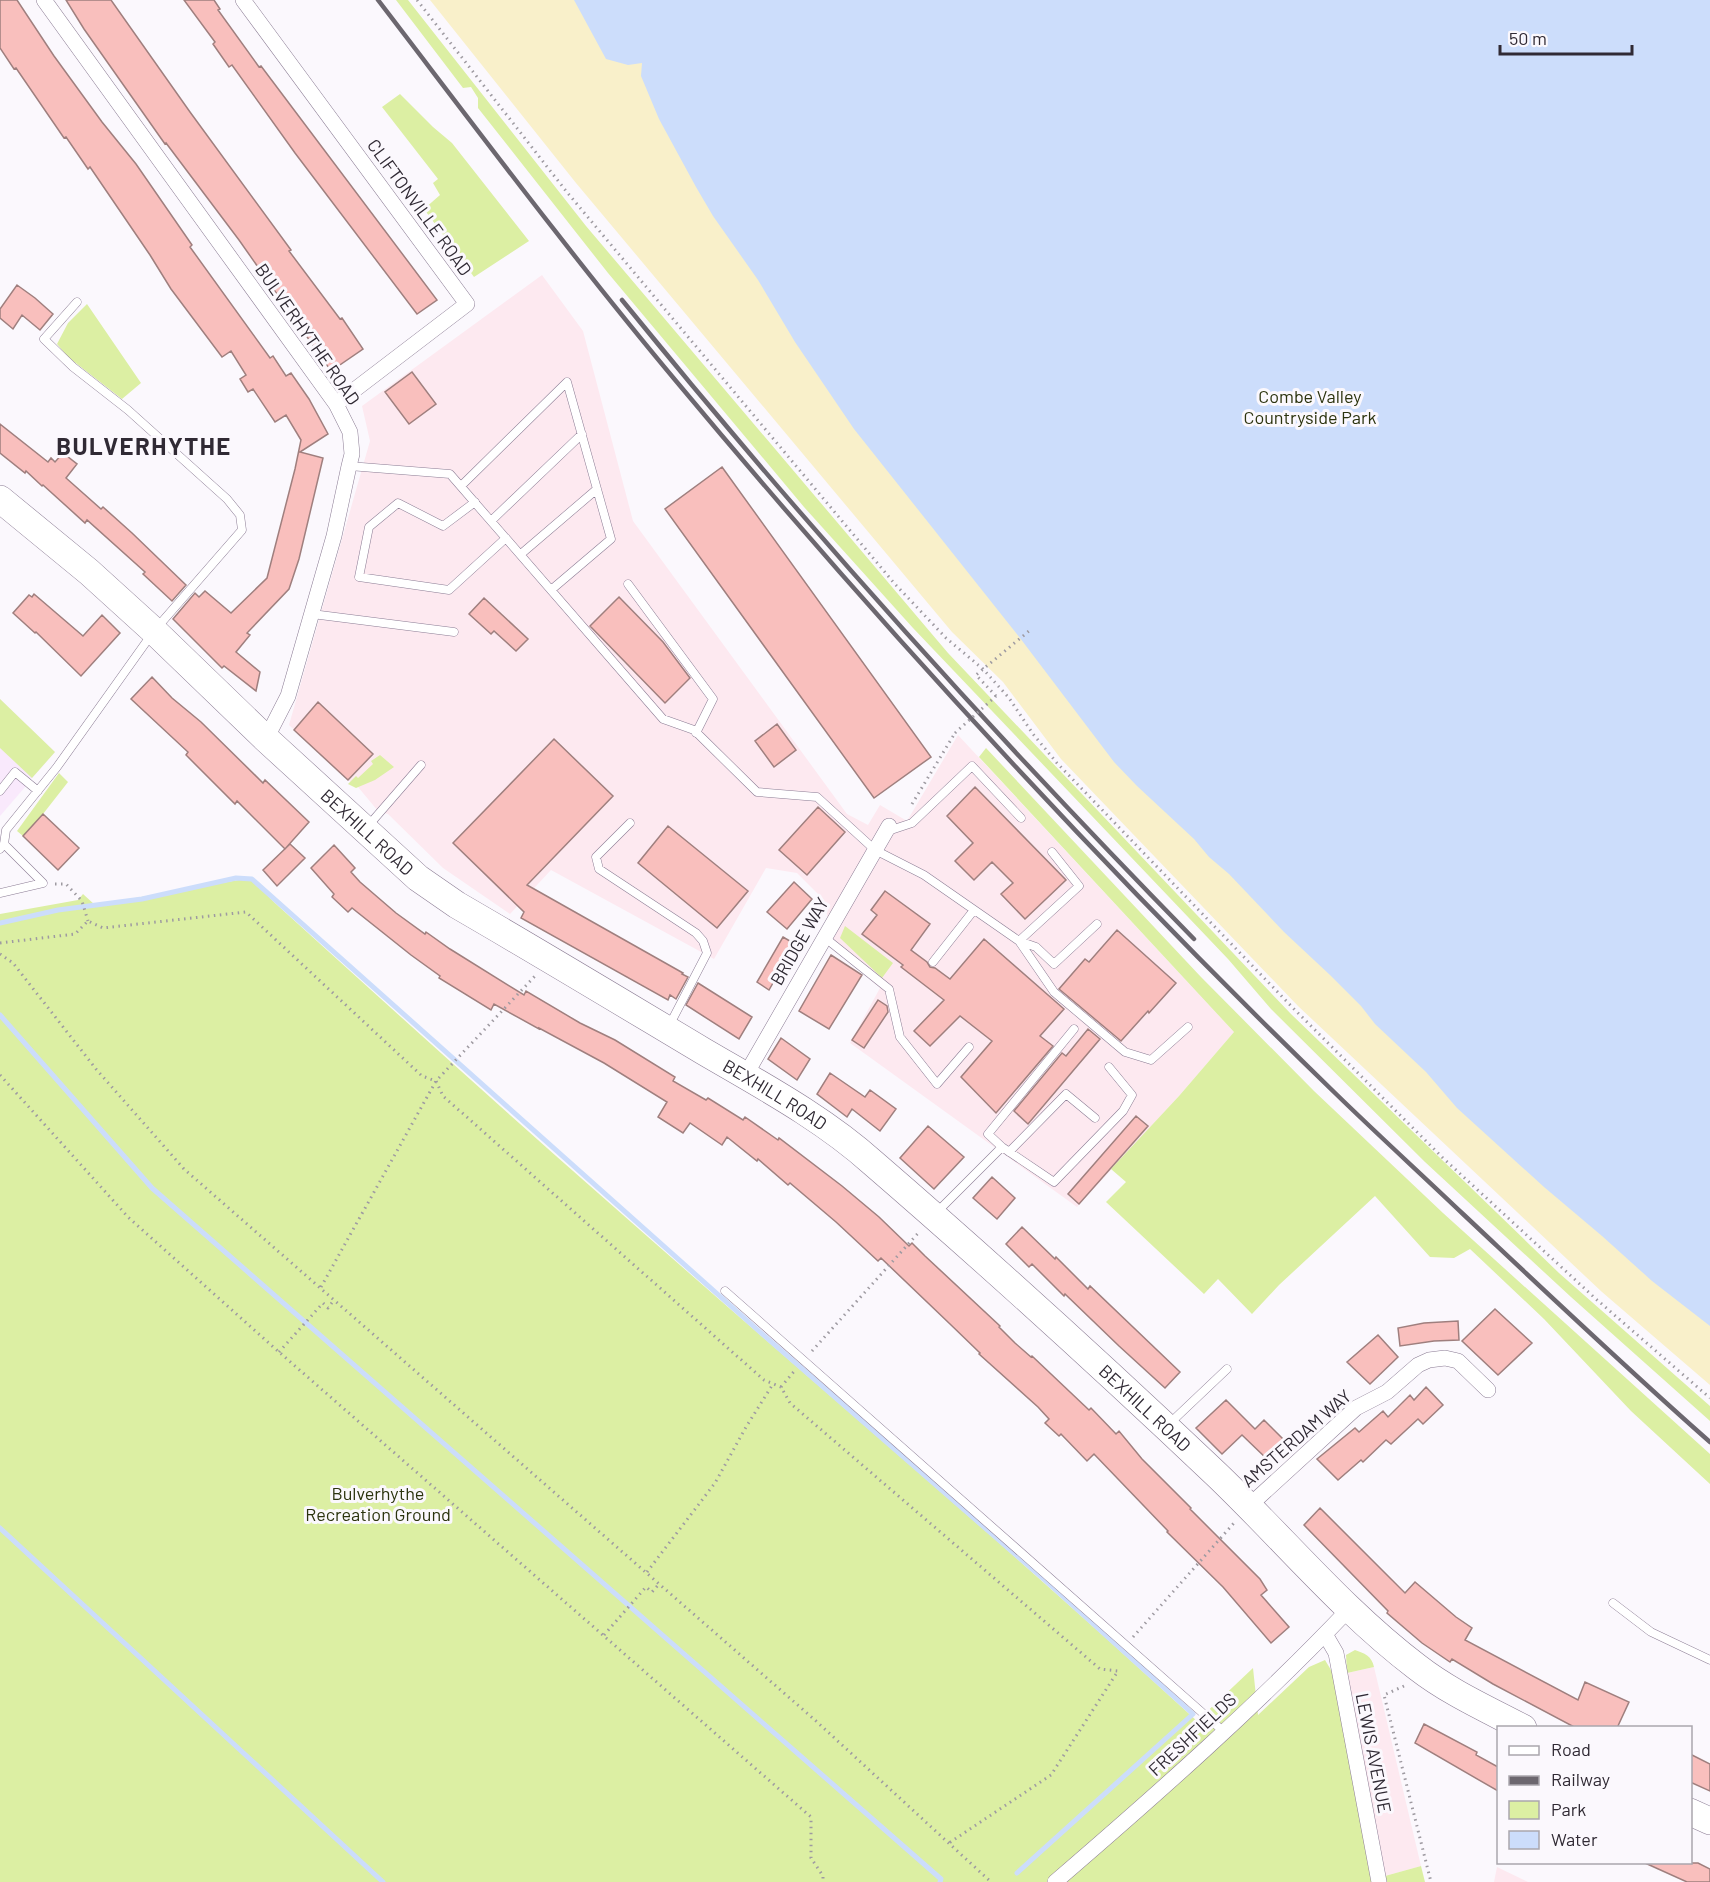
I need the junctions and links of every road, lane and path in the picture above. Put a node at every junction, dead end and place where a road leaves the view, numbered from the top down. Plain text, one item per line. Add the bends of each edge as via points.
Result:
1 (44, 0) edge
2 (243, 0) edge
3 (417, 0) edge
4 (77, 302) dead end
5 (336, 404) junction
6 (582, 434) junction
7 (349, 466) junction
8 (461, 486) junction
9 (597, 489) junction
10 (0, 499) edge
11 (475, 502) junction
12 (491, 520) junction
13 (506, 538) junction
14 (520, 555) junction
15 (628, 584) dead end
16 (552, 590) junction
17 (312, 615) junction
18 (154, 631) junction
19 (1029, 631) dead end
20 (454, 632) dead end
21 (983, 669) junction
22 (696, 733) junction
23 (266, 739) junction
24 (421, 765) dead end
25 (0, 791) edge
26 (38, 791) junction
27 (920, 791) dead end
28 (1021, 818) dead end
29 (630, 823) dead end
30 (365, 830) junction
31 (887, 830) joint
32 (2, 846) edge
33 (874, 850) junction
34 (1052, 852) dead end
35 (43, 884) junction
36 (0, 893) edge
37 (974, 910) junction
38 (87, 921) junction
39 (1097, 924) dead end
40 (824, 937) junction
41 (1019, 941) junction
42 (0, 943) edge
43 (0, 954) edge
44 (551, 960) junction
45 (933, 962) dead end
46 (1188, 1026) dead end
47 (1074, 1029) dead end
48 (667, 1030) junction
49 (969, 1047) dead end
50 (1109, 1067) dead end
51 (0, 1075) edge
52 (745, 1076) junction
53 (436, 1081) junction
54 (1095, 1118) dead end
55 (1002, 1147) junction
56 (1010, 1152) junction
57 (933, 1216) junction
58 (321, 1287) junction
59 (725, 1291) dead end
60 (334, 1300) junction
61 (279, 1352) junction
62 (802, 1362) junction
63 (1227, 1369) dead end
64 (773, 1384) junction
65 (781, 1387) junction
66 (1488, 1390) dead end
67 (1710, 1398) edge
68 (1166, 1427) junction
69 (1249, 1506) junction
70 (646, 1572) junction
71 (659, 1584) junction
72 (1613, 1603) dead end
73 (1350, 1608) junction
74 (1325, 1634) junction
75 (604, 1635) junction
76 (1126, 1645) junction
77 (1710, 1660) edge
78 (1416, 1666) junction
79 (1519, 1726) edge
80 (1224, 1731) junction
81 (1692, 1813) edge
82 (1710, 1821) edge
83 (949, 1843) junction
84 (823, 1882) edge
85 (991, 1882) edge
86 (1054, 1882) edge
87 (1379, 1882) edge
88 (1431, 1882) edge

1 - 5 street, BULVERHYTHE ROAD
2 - 5 street, CLIFTONVILLE ROAD via 467,304
3 - 21 path via 566,191 894,583 946,638
4 - 18 lane via 44,339 128,410 240,515 242,530
5 - 7 street, BULVERHYTHE ROAD via 350,432
6 - 8 lane via 567,382
6 - 9 lane
6 - 12 lane
7 - 8 lane via 450,474
7 - 17 street, BULVERHYTHE ROAD
8 - 11 lane
9 - 14 lane
9 - 16 lane via 611,539
10 - 18 highway, BEXHILL ROAD
11 - 12 lane
11 - 13 lane via 443,526 398,503 369,527 359,577 449,590
12 - 13 lane
13 - 14 lane
14 - 16 lane
15 - 22 lane via 713,699
16 - 22 lane via 663,719
17 - 20 lane
17 - 23 street, BULVERHYTHE ROAD via 288,696
18 - 23 highway, BEXHILL ROAD
18 - 26 lane
19 - 21 path
21 - 27 path, bridge via 976,675 996,696 955,733
21 - 67 path via 1057,763 1295,1010 1435,1150
22 - 33 lane via 758,792 817,797
23 - 30 highway, BEXHILL ROAD
24 - 30 lane
25 - 26 lane via 15,772
26 - 32 lane via 6,830
28 - 31 lane via 972,766 912,823
29 - 48 lane via 596,857 599,869 696,933 707,953
30 - 44 highway, BEXHILL ROAD via 418,878
31 - 33 street, BRIDGE WAY
32 - 35 lane
33 - 37 lane via 924,875
33 - 40 street, BRIDGE WAY
34 - 41 lane via 1079,886
35 - 36 lane
35 - 38 path via 66,884 82,901
37 - 41 lane
37 - 45 lane
38 - 42 path via 75,934
38 - 53 path via 103,928 246,912 422,1076
39 - 41 lane via 1054,963 1036,947
40 - 49 lane via 889,989 900,1038 937,1084
40 - 52 street, BRIDGE WAY
41 - 46 lane via 1054,992 1125,1052 1152,1060
43 - 58 path via 13,963 96,1069 184,1168
44 - 48 highway, BEXHILL ROAD
44 - 53 path
47 - 55 lane via 988,1134
48 - 52 highway, BEXHILL ROAD
50 - 56 lane via 1132,1095 1123,1112 1053,1182
51 - 61 path via 128,1217
52 - 57 highway, BEXHILL ROAD via 822,1124
53 - 58 path
53 - 64 path via 443,1096
54 - 56 lane via 1066,1094
55 - 56 lane
55 - 57 lane
57 - 62 path
57 - 68 highway, BEXHILL ROAD
58 - 60 path
59 - 62 lane
60 - 61 path via 328,1308 323,1303
60 - 70 path
61 - 75 path
62 - 65 path
62 - 76 lane
63 - 68 lane
64 - 65 path
64 - 70 path via 714,1484
65 - 83 path via 790,1403 1100,1670 1118,1671 1051,1775
66 - 69 street, AMSTERDAM WAY via 1458,1361 1429,1360 1379,1397 1356,1408
68 - 69 highway, BEXHILL ROAD
69 - 73 highway, BEXHILL ROAD
69 - 76 path
70 - 71 path
71 - 75 path via 652,1592 646,1587
71 - 83 path
72 - 77 lane via 1651,1632
73 - 74 street, FRESHFIELDS
73 - 78 highway, BEXHILL ROAD
74 - 80 street, FRESHFIELDS
74 - 87 street, LEWIS AVENUE via 1336,1653
75 - 84 path via 811,1817 811,1858
76 - 80 lane
78 - 79 highway, BEXHILL ROAD via 1443,1686
78 - 88 path via 1404,1686 1384,1695
80 - 86 street, FRESHFIELDS
81 - 82 highway
83 - 85 path

